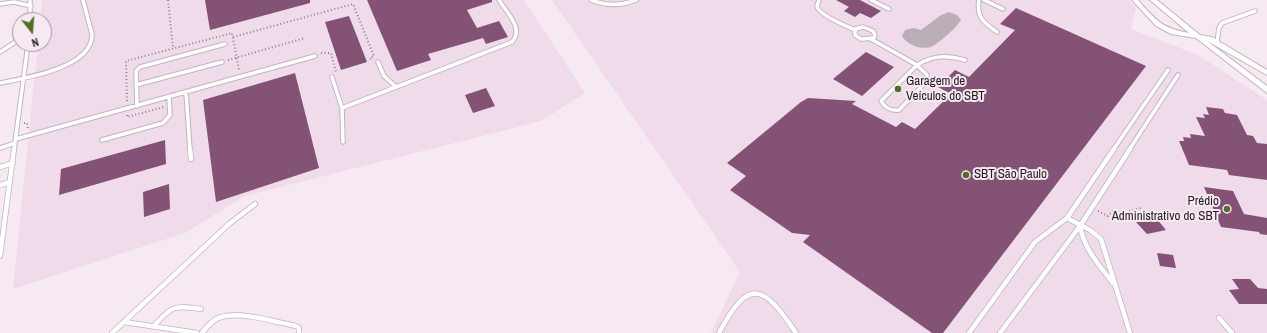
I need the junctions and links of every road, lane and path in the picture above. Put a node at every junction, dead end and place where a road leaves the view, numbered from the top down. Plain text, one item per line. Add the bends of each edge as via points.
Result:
1 (30, 0) edge
2 (82, 0) edge
3 (168, 0) edge
4 (500, 0) edge
5 (591, 0) edge
6 (636, 0) edge
7 (819, 0) edge
8 (978, 0) edge
9 (984, 0) edge
10 (1135, 0) edge
11 (1153, 0) edge
12 (874, 1) edge
13 (0, 4) edge
14 (31, 6) junction
15 (889, 9) dead end
16 (1003, 9) dead end
17 (1255, 11) dead end
18 (31, 12) edge
19 (1158, 25) junction
20 (1184, 25) junction
21 (855, 30) junction
22 (997, 32) dead end
23 (233, 37) dead end
24 (1198, 37) junction
25 (306, 38) dead end
26 (871, 39) junction
27 (1217, 42) junction
28 (12, 44) edge
29 (225, 44) dead end
30 (173, 48) dead end
31 (0, 52) edge
32 (27, 52) edge
33 (315, 56) dead end
34 (966, 60) dead end
35 (222, 62) joint
36 (378, 62) dead end
37 (373, 64) dead end
38 (916, 65) junction
39 (1168, 70) dead end
40 (1267, 73) edge
41 (1178, 75) dead end
42 (24, 77) junction
43 (332, 77) dead end
44 (0, 83) edge
45 (136, 84) junction
46 (396, 87) junction
47 (1267, 90) edge
48 (186, 92) junction
49 (169, 97) junction
50 (137, 106) junction
51 (342, 108) junction
52 (102, 140) dead end
53 (16, 141) junction
54 (343, 142) dead end
55 (0, 148) edge
56 (191, 159) dead end
57 (13, 163) junction
58 (0, 167) edge
59 (10, 182) junction
60 (0, 185) edge
61 (255, 204) dead end
62 (1141, 208) dead end
63 (1100, 212) dead end
64 (1067, 218) junction
65 (1080, 226) junction
66 (0, 256) edge
67 (1116, 286) junction
68 (200, 309) dead end
69 (1219, 318) dead end
70 (124, 322) junction
71 (154, 326) junction
72 (112, 333) edge
73 (197, 333) edge
74 (202, 333) edge
75 (299, 333) edge
76 (719, 333) edge
77 (796, 333) edge
78 (969, 333) edge
79 (1000, 333) edge
80 (1130, 333) edge
81 (1232, 333) edge

1 - 14 lane
2 - 42 lane via 92,37 87,50 68,64
3 - 30 path
4 - 46 lane via 517,28 517,36 512,42
5 - 6 lane via 609,6
7 - 21 lane via 817,6 821,12
8 - 22 lane via 978,13 981,19
9 - 16 lane
10 - 19 street
11 - 20 street
12 - 15 lane
13 - 14 lane via 14,2
14 - 18 lane
17 - 27 lane via 1222,22
19 - 20 street
19 - 24 street via 1173,32
20 - 24 street
21 - 26 lane via 855,35 859,38
21 - 26 lane via 863,26 871,29 875,35
23 - 37 path via 353,4 374,56 370,58
24 - 27 street
24 - 47 street
25 - 35 path
26 - 38 lane
27 - 40 street
28 - 31 lane
29 - 45 lane via 140,67 136,71
32 - 42 lane
33 - 48 lane
34 - 38 lane via 941,56
35 - 45 lane
36 - 46 lane via 384,76
38 - 38 lane via 881,101 883,105 898,110 925,83 927,76
39 - 64 lane
41 - 65 lane
42 - 44 lane
42 - 53 lane
43 - 51 lane
45 - 50 lane
46 - 51 lane
48 - 49 lane
48 - 56 lane
49 - 50 lane
49 - 52 lane via 168,121
50 - 53 lane
51 - 54 lane
53 - 55 lane
53 - 57 lane
57 - 58 lane
57 - 59 lane
59 - 60 lane
59 - 66 lane
61 - 70 lane via 229,224
62 - 63 path via 1124,216 1114,210 1108,216
64 - 65 lane
64 - 78 lane via 1035,242
65 - 67 lane via 1080,233 1089,251
65 - 67 lane via 1097,233 1101,239
65 - 79 lane
67 - 80 lane
68 - 71 lane via 176,306 168,310
69 - 81 lane
70 - 71 lane
70 - 72 lane
71 - 73 lane
74 - 75 lane via 214,321 225,316 237,316 296,326
76 - 77 lane via 741,299 754,293 762,294 775,304

